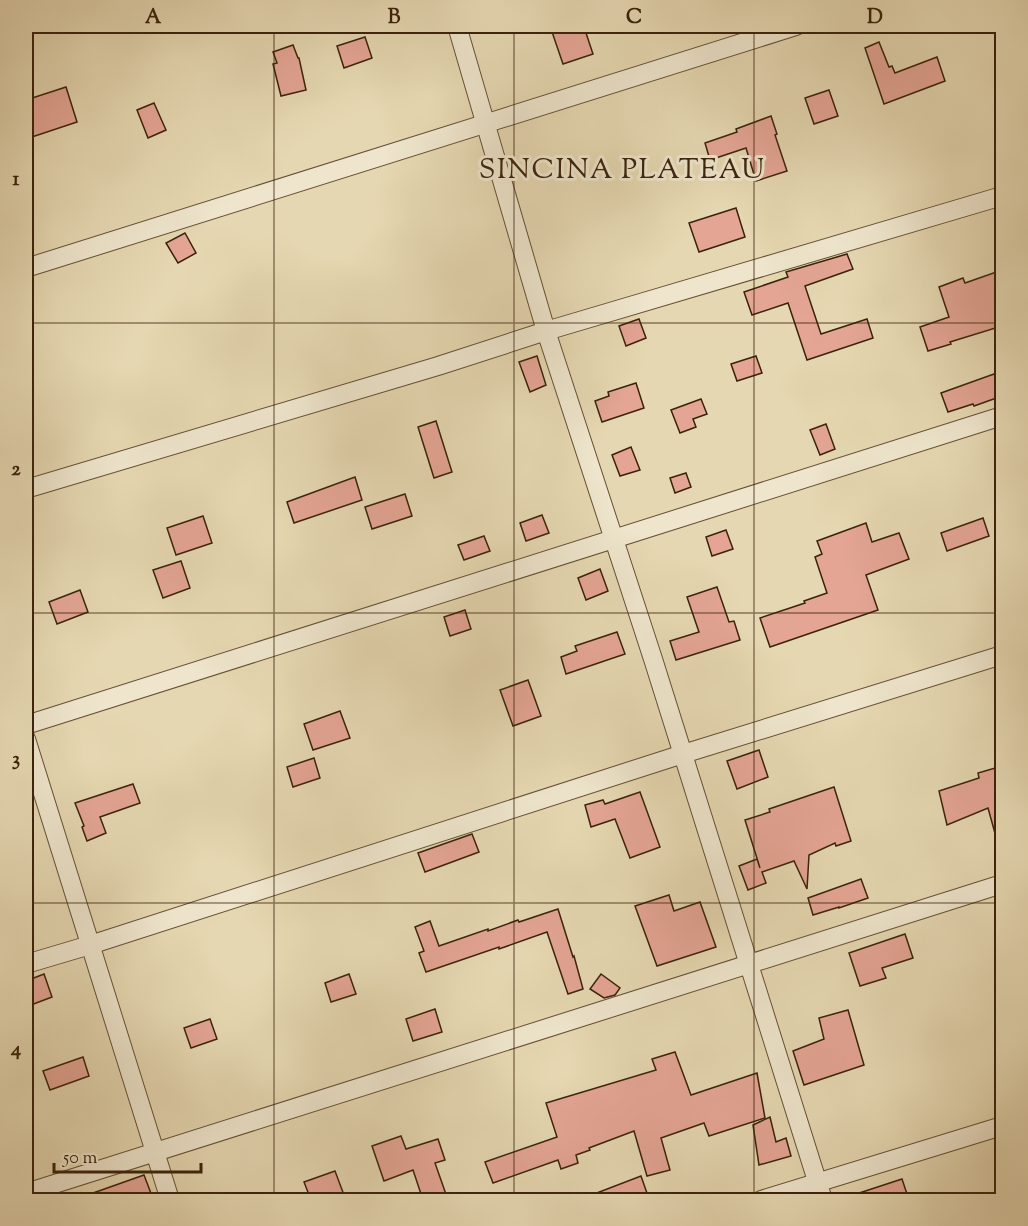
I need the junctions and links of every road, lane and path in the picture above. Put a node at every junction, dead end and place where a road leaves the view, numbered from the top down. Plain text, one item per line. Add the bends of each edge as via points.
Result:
1 (457, 26) edge
2 (796, 26) edge
3 (486, 123) junction
4 (1002, 196) edge
5 (26, 268) edge
6 (546, 331) junction
7 (1002, 416) edge
8 (26, 489) edge
9 (614, 539) junction
10 (1002, 655) edge
11 (26, 725) edge
12 (26, 739) edge
13 (683, 754) junction
14 (1002, 884) edge
15 (90, 945) junction
16 (26, 963) edge
17 (749, 964) junction
18 (1002, 1126) edge
19 (155, 1152) junction
20 (820, 1192) edge
21 (26, 1193) edge
22 (170, 1200) edge
23 (761, 1200) edge

1 - 3 street
2 - 3 street
3 - 5 street
3 - 6 street
4 - 6 street
6 - 8 street
6 - 9 street
7 - 9 street
9 - 11 street
9 - 13 street
10 - 13 street
12 - 15 street
13 - 15 street
13 - 17 street
14 - 17 street
15 - 16 street
15 - 19 street
17 - 19 street
17 - 20 street
18 - 20 street
19 - 21 street
19 - 22 street
20 - 23 street

